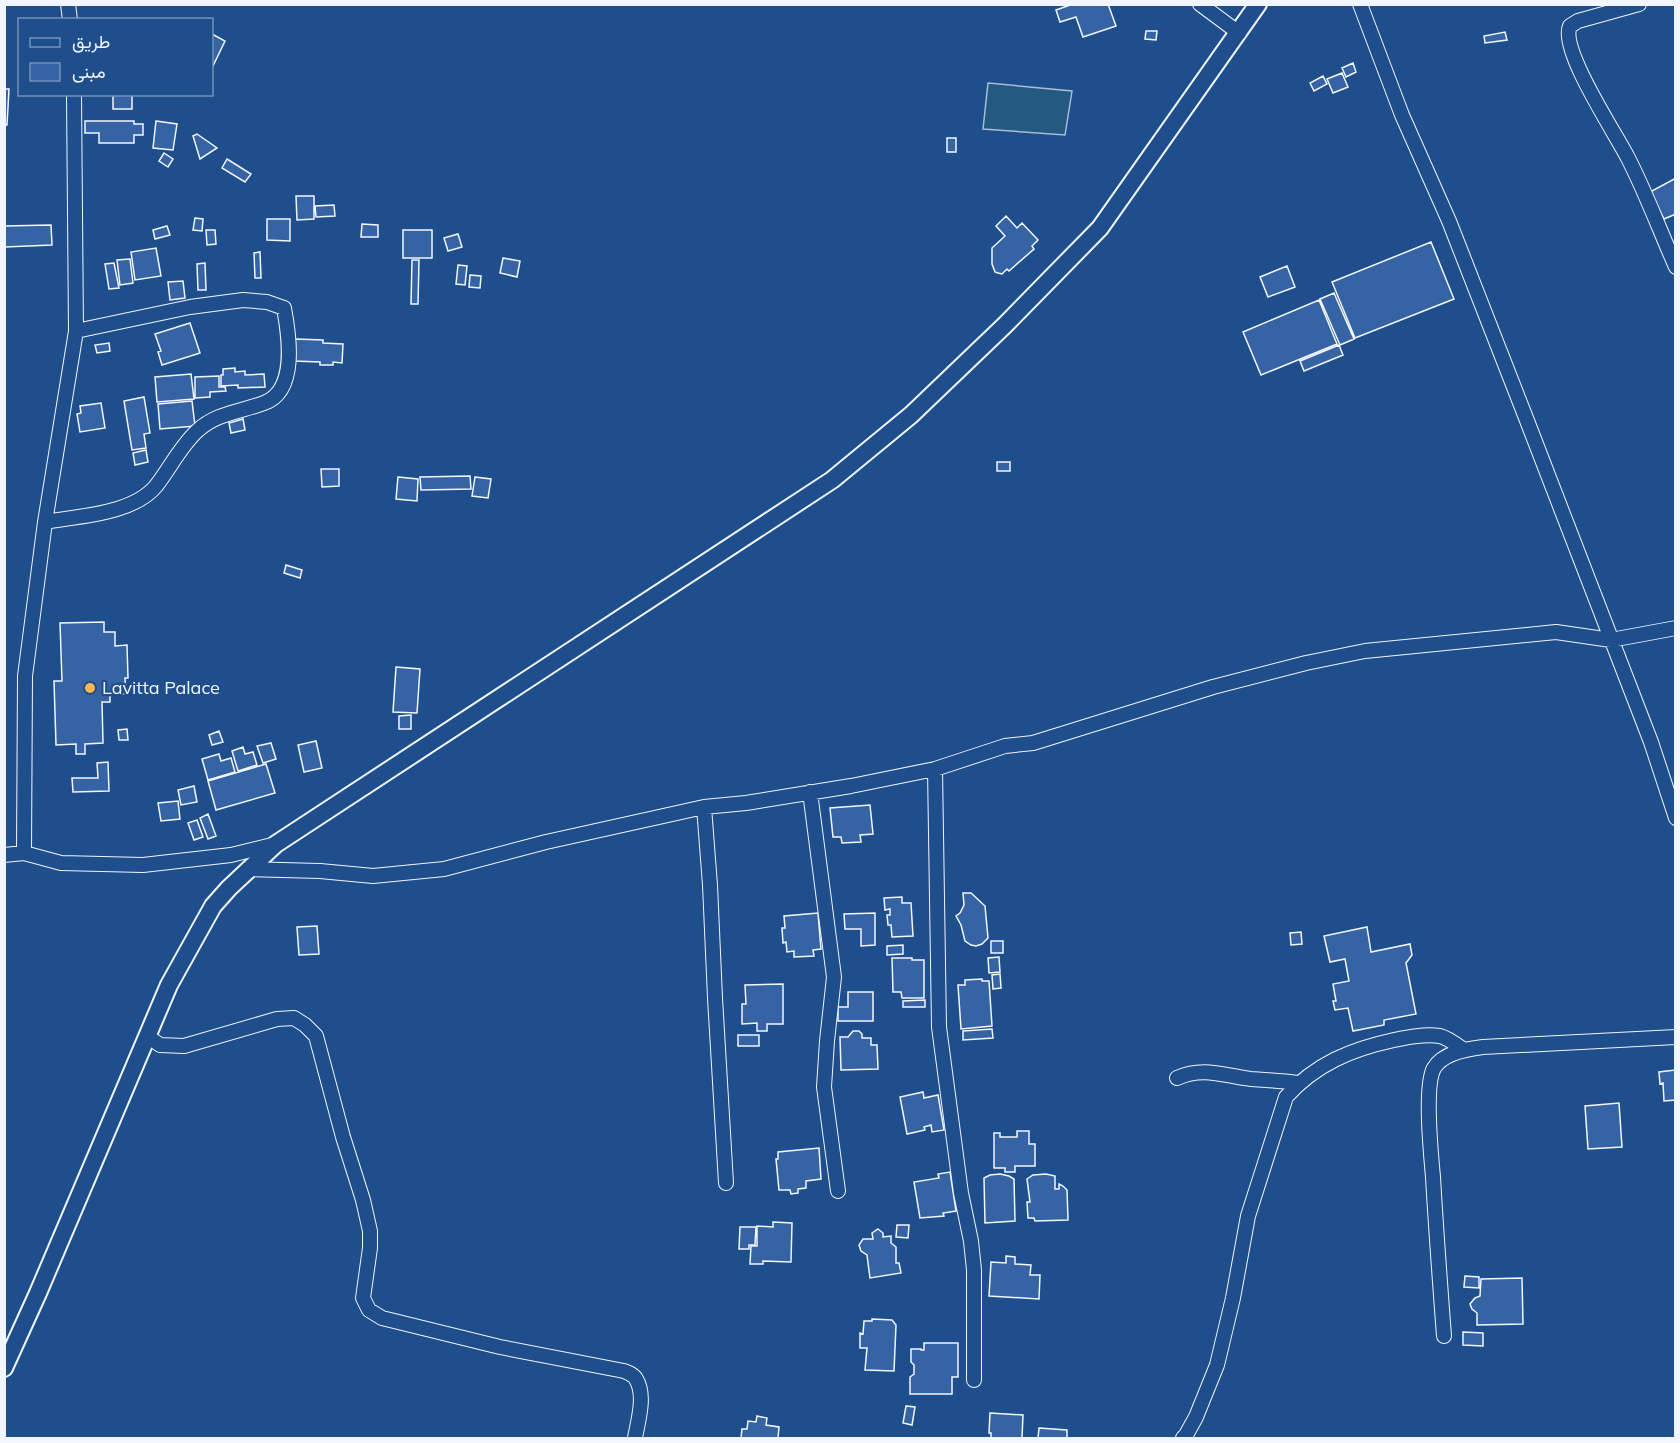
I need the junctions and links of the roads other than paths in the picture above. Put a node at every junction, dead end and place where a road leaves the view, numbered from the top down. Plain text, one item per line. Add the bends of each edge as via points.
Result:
1 (1200, 4) edge
2 (1258, 4) edge
3 (1360, 4) edge
4 (1639, 4) edge
5 (1239, 33) junction
6 (74, 96) edge
7 (1676, 267) edge
8 (76, 331) junction
9 (45, 522) junction
10 (1676, 628) edge
11 (1611, 640) junction
12 (935, 770) junction
13 (810, 792) junction
14 (704, 807) junction
15 (1676, 818) edge
16 (276, 844) junction
17 (24, 853) junction
18 (4, 855) edge
19 (248, 869) junction
20 (147, 1036) junction
21 (1676, 1037) edge
22 (1464, 1050) junction
23 (1177, 1077) dead end
24 (1298, 1083) junction
25 (726, 1183) dead end
26 (838, 1191) dead end
27 (1444, 1336) dead end
28 (4, 1368) edge
29 (974, 1380) dead end
30 (635, 1438) edge
31 (1183, 1438) edge

1 - 5 street
2 - 5 street
3 - 11 street via 1402,115 1449,221
4 - 7 street via 1578,21 1570,26 1567,37 1581,74 1628,158
5 - 16 street via 1100,228 902,422 832,480
6 - 8 street
8 - 9 street
8 - 9 street via 190,307 243,300 267,302 284,308 288,331 287,378 266,403 217,417 197,431 154,488 140,498 116,510
9 - 17 street via 25,676
10 - 11 street
11 - 12 street via 1556,632 1365,651 1213,687
11 - 15 street
12 - 13 street
12 - 29 street via 939,1027 974,1270
13 - 14 street
13 - 26 street via 834,976 824,1087
14 - 19 street via 444,869 373,876
14 - 25 street
16 - 17 street via 231,855 143,865 61,863
16 - 19 street
17 - 18 street
19 - 20 street via 213,906 169,985
20 - 28 street
20 - 30 street via 160,1045 184,1046 277,1019 294,1018 306,1025 316,1036 370,1231 363,1298 369,1310 382,1318 500,1347 624,1371 635,1377 640,1388
21 - 22 street
22 - 24 street via 1442,1036 1417,1035 1348,1053
22 - 27 street via 1446,1057 1434,1068 1429,1088
23 - 24 street via 1188,1072 1213,1073
24 - 31 street via 1286,1097 1248,1216 1217,1365

